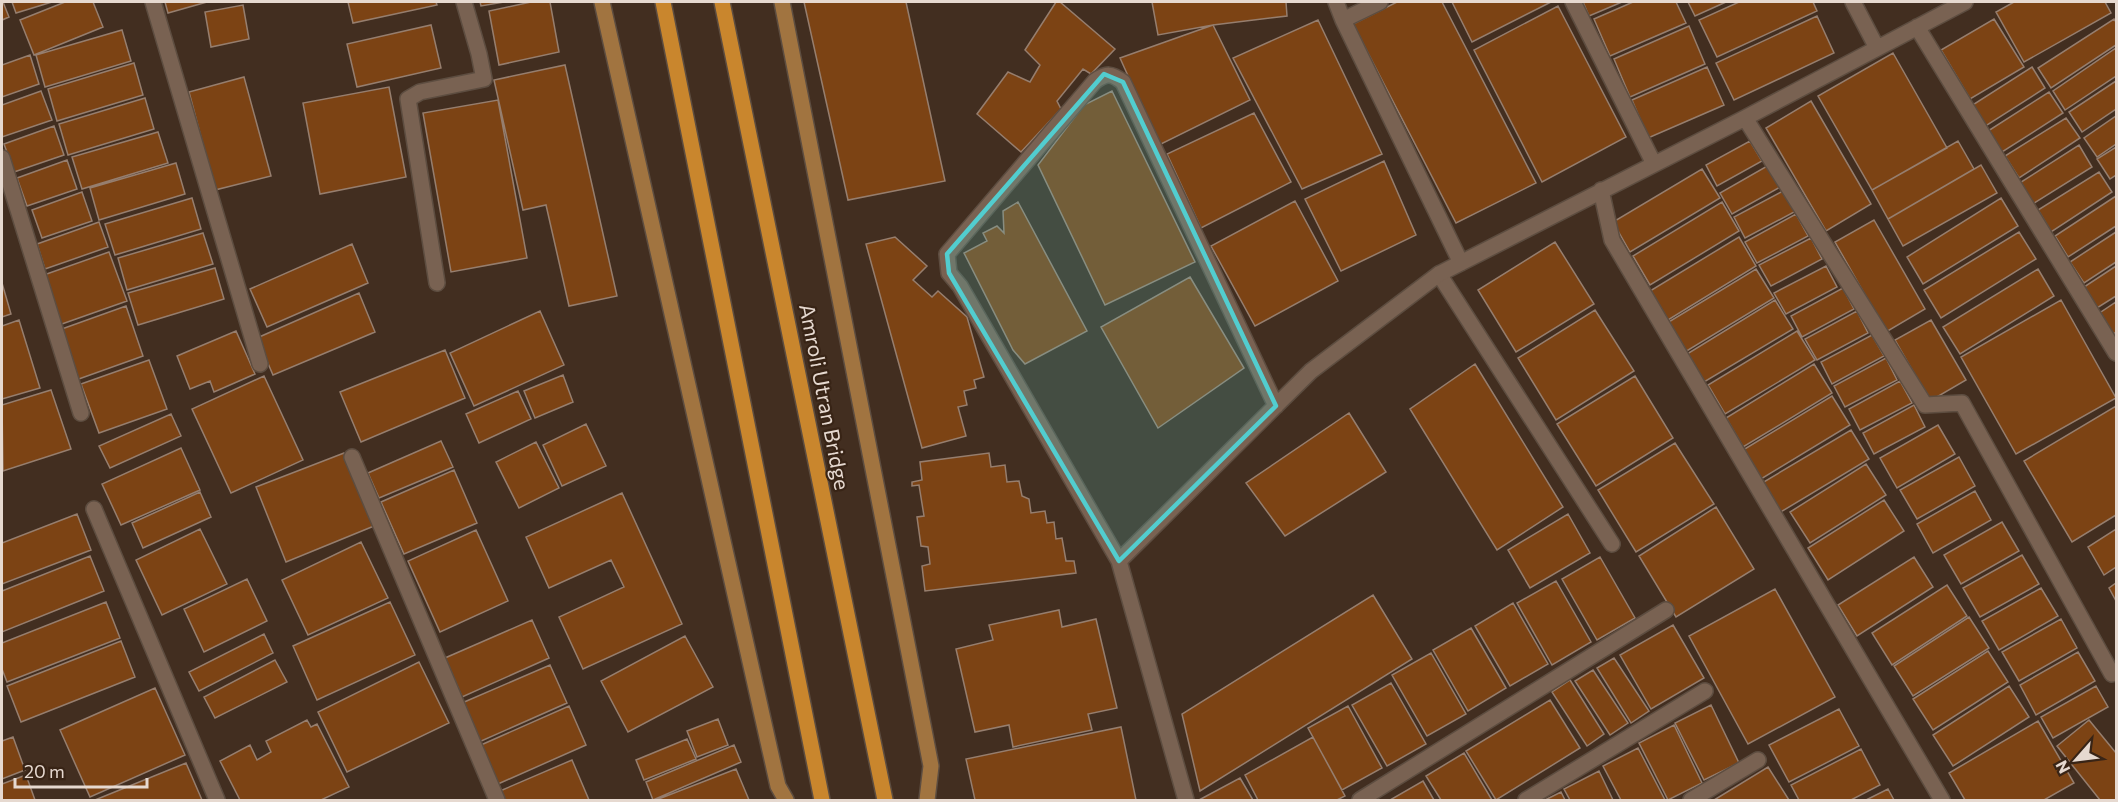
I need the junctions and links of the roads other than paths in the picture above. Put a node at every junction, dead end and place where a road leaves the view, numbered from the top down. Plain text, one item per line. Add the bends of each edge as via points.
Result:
1 (153, 2) edge
2 (464, 2) edge
3 (602, 2) edge
4 (663, 2) edge
5 (722, 2) edge
6 (782, 2) edge
7 (1336, 2) edge
8 (1380, 2) edge
9 (1573, 2) edge
10 (1854, 2) edge
11 (1965, 2) edge
12 (1343, 20) junction
13 (1917, 27) junction
14 (1877, 48) junction
15 (1745, 118) junction
16 (2, 158) edge
17 (1654, 164) junction
18 (1601, 190) junction
19 (1461, 263) junction
20 (1439, 274) junction
21 (437, 283) dead end
22 (2116, 352) edge
23 (260, 364) dead end
24 (1276, 406) junction
25 (81, 413) dead end
26 (352, 457) dead end
27 (94, 509) dead end
28 (1612, 544) dead end
29 (1119, 561) junction
30 (1666, 610) dead end
31 (2112, 675) dead end
32 (1705, 691) dead end
33 (1758, 760) dead end
34 (217, 801) edge
35 (497, 801) edge
36 (786, 801) edge
37 (822, 801) edge
38 (885, 801) edge
39 (927, 801) edge
40 (1186, 801) edge
41 (1360, 801) edge
42 (1526, 801) edge
43 (1691, 801) edge
44 (1942, 801) edge

1 - 23 street
2 - 21 street via 484,79 420,92 408,99
3 - 36 main road via 778,786
4 - 37 main road
5 - 38 main road, Amroli Utran Bridge
6 - 39 main road via 931,766
7 - 12 street
8 - 12 street
9 - 17 street
10 - 14 street
11 - 13 street
12 - 19 street
13 - 14 street
13 - 22 street
14 - 15 street
15 - 17 street
15 - 31 street via 1925,405 1962,403
16 - 25 street
17 - 18 street
18 - 19 street
18 - 44 street via 1612,240
19 - 20 street
20 - 24 street via 1311,371
20 - 28 street
24 - 29 street
24 - 29 street via 1123,81 1104,74 947,254 948,273 960,286
26 - 35 street
27 - 34 street
29 - 40 street
30 - 41 street
32 - 42 street
33 - 43 street

